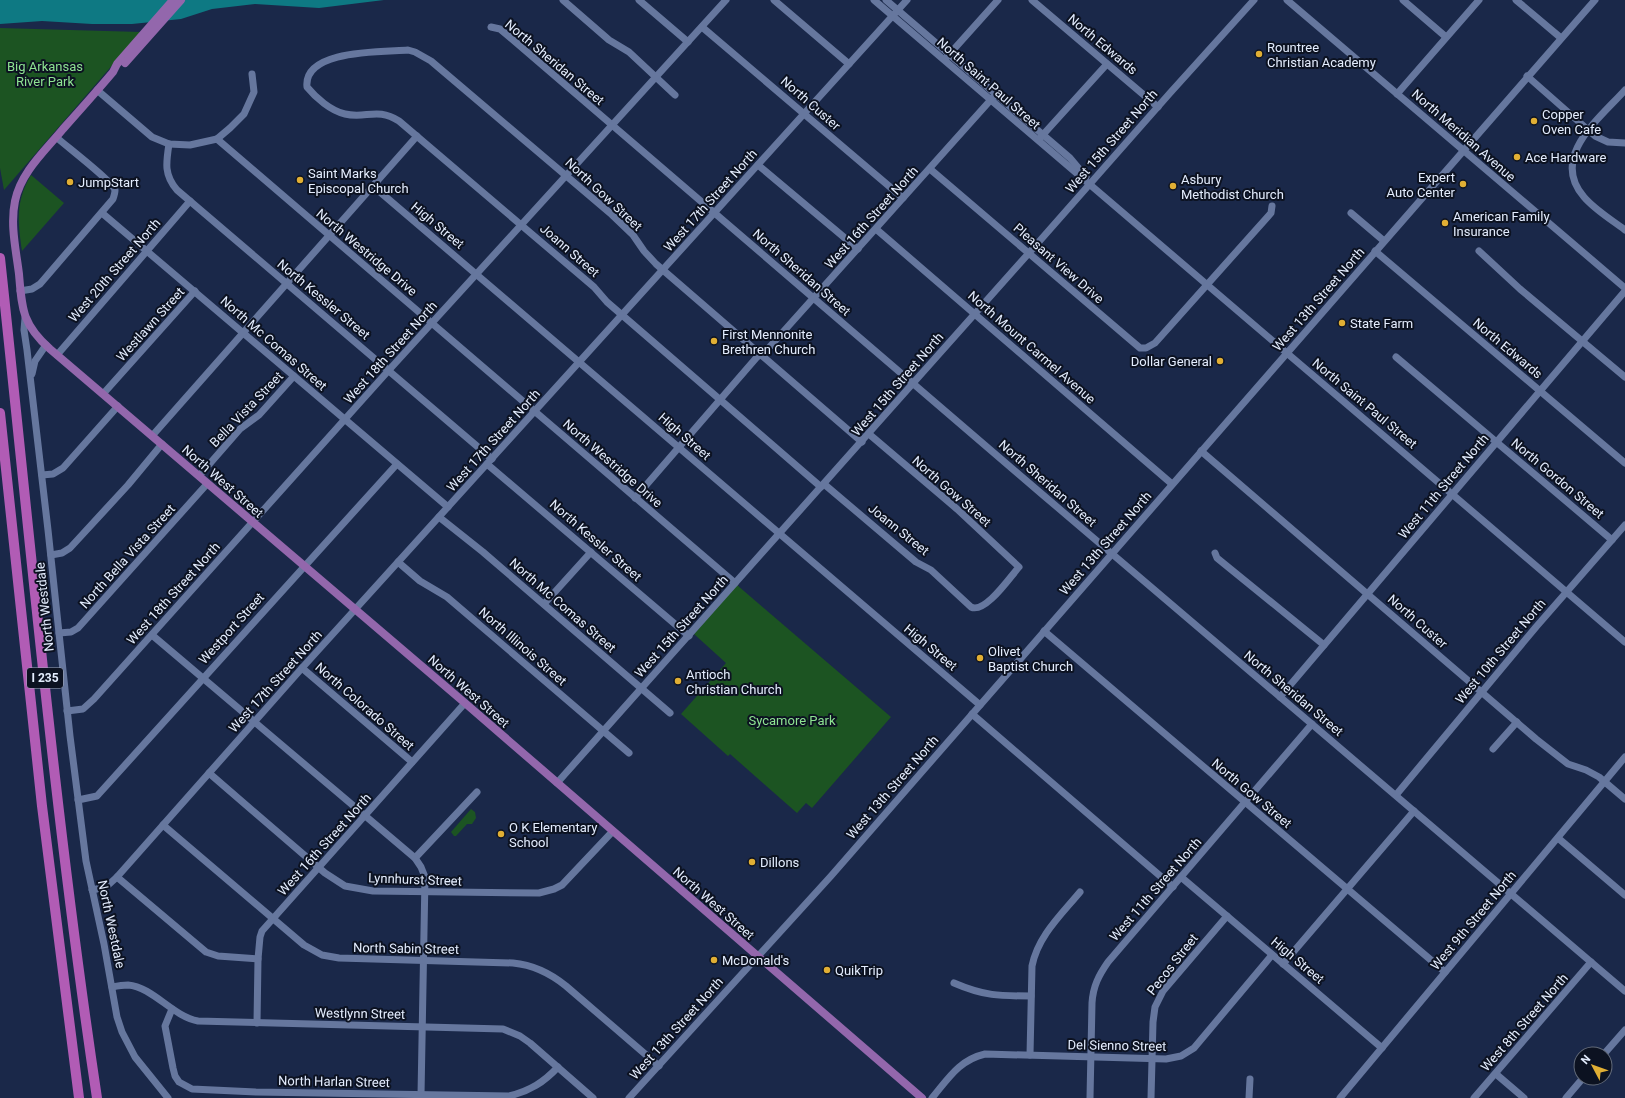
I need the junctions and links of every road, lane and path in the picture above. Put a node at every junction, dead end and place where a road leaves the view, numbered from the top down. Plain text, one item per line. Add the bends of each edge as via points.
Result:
1 (173, 0) edge
2 (182, 0) edge
3 (563, 0) edge
4 (639, 0) edge
5 (726, 0) edge
6 (774, 0) edge
7 (874, 0) edge
8 (886, 0) edge
9 (907, 0) edge
10 (998, 0) edge
11 (1032, 0) edge
12 (1254, 0) edge
13 (1287, 0) edge
14 (1403, 0) edge
15 (1479, 0) edge
16 (1516, 0) edge
17 (1595, 0) edge
18 (895, 13) junction
19 (702, 27) junction
20 (491, 28) dead end
21 (149, 32) junction
22 (1446, 37) junction
23 (1561, 38) junction
24 (688, 42) junction
25 (947, 58) junction
26 (319, 64) joint
27 (849, 64) junction
28 (1107, 64) junction
29 (252, 74) dead end
30 (657, 76) junction
31 (1527, 76) junction
32 (97, 90) junction
33 (1625, 90) edge
34 (1397, 94) junction
35 (675, 95) dead end
36 (993, 97) junction
37 (1158, 107) junction
38 (804, 114) junction
39 (612, 126) junction
40 (1589, 130) junction
41 (417, 136) junction
42 (56, 137) junction
43 (1040, 138) junction
44 (217, 139) junction
45 (169, 144) junction
46 (1625, 144) edge
47 (1463, 151) junction
48 (758, 165) junction
49 (930, 169) junction
50 (567, 176) junction
51 (1090, 183) junction
52 (373, 186) junction
53 (903, 198) junction
54 (190, 201) junction
55 (1272, 206) dead end
56 (102, 212) junction
57 (714, 213) junction
58 (1351, 213) dead end
59 (522, 225) junction
60 (876, 229) junction
61 (1625, 230) edge
62 (330, 236) junction
63 (1384, 241) junction
64 (858, 249) junction
65 (147, 250) junction
66 (1376, 251) junction
67 (1479, 251) dead end
68 (1029, 253) junction
69 (0, 258) edge
70 (663, 270) junction
71 (478, 274) junction
72 (287, 284) junction
73 (1208, 284) junction
74 (1625, 290) edge
75 (20, 291) junction
76 (195, 291) junction
77 (814, 298) junction
78 (975, 314) junction
79 (622, 315) junction
80 (25, 318) junction
81 (433, 323) junction
82 (244, 332) junction
83 (1582, 341) junction
84 (46, 345) junction
85 (1287, 352) junction
86 (57, 354) junction
87 (760, 355) junction
88 (1396, 356) dead end
89 (580, 362) junction
90 (390, 370) junction
91 (294, 376) junction
92 (1625, 377) edge
93 (913, 383) junction
94 (1540, 391) junction
95 (103, 394) junction
96 (33, 398) junction
97 (719, 400) junction
98 (118, 406) junction
99 (535, 411) junction
100 (0, 413) edge
101 (346, 420) junction
102 (869, 434) junction
103 (152, 436) junction
104 (862, 442) junction
105 (1496, 442) junction
106 (162, 444) junction
107 (679, 447) junction
108 (1201, 451) junction
109 (490, 461) junction
110 (1625, 463) edge
111 (397, 464) junction
112 (42, 476) junction
113 (199, 476) junction
114 (208, 484) junction
115 (1172, 484) junction
116 (823, 485) junction
117 (1452, 493) junction
118 (635, 498) junction
119 (448, 507) junction
120 (439, 517) junction
121 (253, 523) junction
122 (1625, 525) edge
123 (780, 533) junction
124 (1612, 540) junction
125 (590, 552) junction
126 (1215, 553) dead end
127 (1112, 554) junction
128 (51, 555) junction
129 (398, 562) junction
130 (304, 566) junction
131 (735, 583) junction
132 (1567, 591) junction
133 (1368, 594) junction
134 (544, 604) junction
135 (976, 609) joint
136 (355, 610) junction
137 (1044, 631) junction
138 (59, 633) junction
139 (152, 635) junction
140 (689, 636) junction
141 (1625, 642) edge
142 (1324, 645) junction
143 (302, 668) junction
144 (202, 678) junction
145 (642, 689) junction
146 (1481, 691) junction
147 (1280, 697) junction
148 (465, 703) junction
149 (980, 705) junction
150 (67, 711) junction
151 (670, 713) dead end
152 (972, 714) junction
153 (254, 722) junction
154 (1517, 722) junction
155 (1312, 724) junction
156 (603, 732) junction
157 (1493, 749) dead end
158 (628, 754) dead end
159 (1625, 757) edge
160 (412, 762) junction
161 (209, 773) junction
162 (1605, 782) junction
163 (557, 783) junction
164 (477, 792) dead end
165 (1396, 795) junction
166 (1625, 799) edge
167 (78, 800) junction
168 (1245, 802) junction
169 (1414, 811) junction
170 (365, 816) junction
171 (163, 825) junction
172 (613, 831) junction
173 (1558, 838) junction
174 (415, 858) junction
175 (319, 867) junction
176 (117, 877) junction
177 (1181, 877) junction
178 (1173, 887) junction
179 (1347, 889) junction
180 (92, 890) junction
181 (424, 891) junction
182 (1080, 892) dead end
183 (1511, 894) junction
184 (1625, 895) edge
185 (1227, 916) junction
186 (273, 918) junction
187 (1272, 955) junction
188 (759, 957) junction
189 (258, 959) junction
190 (424, 961) junction
191 (1592, 962) junction
192 (1283, 964) junction
193 (1445, 972) junction
194 (954, 983) dead end
195 (112, 987) junction
196 (1625, 991) edge
197 (1031, 996) junction
198 (172, 1009) junction
199 (257, 1023) junction
200 (422, 1027) junction
201 (1625, 1030) edge
202 (1611, 1046) edge
203 (1382, 1048) junction
204 (1030, 1055) junction
205 (1091, 1057) junction
206 (1152, 1058) junction
207 (659, 1066) junction
208 (558, 1067) junction
209 (1496, 1074) junction
210 (1250, 1079) dead end
211 (1576, 1086) edge
212 (420, 1095) junction
213 (78, 1098) edge
214 (97, 1098) edge
215 (168, 1098) edge
216 (593, 1098) edge
217 (629, 1098) edge
218 (922, 1098) edge
219 (932, 1098) edge
220 (1090, 1098) edge
221 (1150, 1098) edge
222 (1249, 1098) edge
223 (1340, 1098) edge
224 (1474, 1098) edge
225 (1524, 1098) edge
226 (1566, 1098) edge

1 - 21 main road
2 - 21 main road
3 - 30 street via 609,40 629,52
4 - 24 street
5 - 19 street, West 18th Street North
6 - 27 street
7 - 18 street, North Saint Paul Street
8 - 18 street, North Saint Paul Street
9 - 18 street, West 17th Street North
10 - 25 street
11 - 28 street, North Edwards
12 - 37 street, West 15th Street North
13 - 34 street, North Meridian Avenue
14 - 22 street
15 - 22 street
16 - 23 street
17 - 23 street, West 13th Street North
18 - 25 street, North Saint Paul Street
18 - 27 street, West 17th Street North
19 - 24 street, West 18th Street North
19 - 38 street, North Custer
20 - 39 street, North Sheridan Street via 500,29
21 - 32 main road, North West Street via 117,64
22 - 34 street
23 - 31 street, West 13th Street North
24 - 30 street, West 18th Street North
25 - 36 street, North Saint Paul Street
26 - 41 street, Joann Street via 309,74 306,83 307,87 329,107 346,114 383,114 399,121
26 - 50 street, North Gow Street via 332,58 350,55 408,50 416,52 431,61
27 - 38 street, West 17th Street North
28 - 37 street, North Edwards
28 - 43 street
29 - 44 street via 254,92 244,114
30 - 35 street
30 - 39 street, West 18th Street North
31 - 40 street
31 - 47 street, West 13th Street North
32 - 42 main road, North West Street
32 - 45 street via 152,137
33 - 40 street
34 - 47 street, North Meridian Avenue
36 - 43 street, North Saint Paul Street
36 - 49 street, West 16th Street North
37 - 51 street, West 15th Street North
38 - 48 street, West 17th Street North
38 - 53 street, North Custer
39 - 50 street, West 18th Street North
39 - 57 street, North Sheridan Street
40 - 46 street via 1603,140
40 - 61 street via 1576,149 1574,157 1572,168 1576,183 1587,200
41 - 52 street
41 - 59 street, Joann Street
42 - 56 street via 113,187 113,199
42 - 75 main road, North West Street via 33,164 17,192 13,218
43 - 51 street, North Saint Paul Street via 1070,158
44 - 45 street via 190,146
44 - 62 street, North Westridge Drive
45 - 54 street, North Kessler Street via 167,175 171,183
47 - 63 street, West 13th Street North
47 - 74 street, North Meridian Avenue
48 - 57 street, West 17th Street North
48 - 64 street
49 - 53 street, West 16th Street North
49 - 68 street, Pleasant View Drive
50 - 59 street, West 18th Street North
50 - 70 street, North Gow Street via 633,235
51 - 68 street, West 15th Street North
51 - 73 street, North Saint Paul Street
52 - 62 street
52 - 71 street, High Street
53 - 60 street, West 16th Street North
54 - 65 street, West 20th Street North
54 - 72 street, North Kessler Street
55 - 73 street, Pleasant View Drive via 1271,213
56 - 65 street, North Mc Comas Street
56 - 75 street via 40,284 32,289
57 - 70 street, West 17th Street North
57 - 77 street, North Sheridan Street
58 - 63 street
59 - 71 street, West 18th Street North
59 - 79 street, Joann Street via 594,286
60 - 64 street, West 16th Street North
60 - 78 street, North Mount Carmel Avenue
62 - 72 street
62 - 81 street, North Westridge Drive
63 - 66 street, West 13th Street North
64 - 77 street, West 16th Street North
65 - 76 street, North Mc Comas Street
65 - 86 street, West 20th Street North
66 - 85 street, West 13th Street North
66 - 94 street, North Edwards
67 - 83 street
68 - 73 street, Pleasant View Drive via 1140,348 1150,347
68 - 78 street, West 15th Street North
69 - 214 highway, I 235 via 61,820
70 - 79 street, West 17th Street North
70 - 87 street, North Gow Street
71 - 81 street, West 18th Street North
71 - 89 street, High Street
72 - 82 street
72 - 90 street, North Kessler Street
73 - 85 street, North Saint Paul Street
74 - 83 street, West 11th Street North
75 - 80 main road, North West Street
76 - 82 street, North Mc Comas Street
76 - 95 street, Westlawn Street
77 - 87 street, West 16th Street North
77 - 93 street, North Sheridan Street
78 - 93 street, West 15th Street North
78 - 115 street, North Mount Carmel Avenue
79 - 89 street, West 17th Street North
79 - 97 street, Joann Street
80 - 84 main road, North West Street via 30,328
80 - 96 street, North Westdale via 24,330
81 - 90 street, West 18th Street North
81 - 99 street, North Westridge Drive
82 - 91 street, North Mc Comas Street
82 - 103 street
83 - 92 street
83 - 94 street, West 11th Street North
84 - 86 main road, North West Street
84 - 96 street via 33,368
85 - 108 street, West 13th Street North
85 - 117 street, North Saint Paul Street
86 - 95 main road, North West Street
87 - 97 street, West 16th Street North
87 - 104 street, North Gow Street
88 - 105 street, North Gordon Street
89 - 99 street, West 17th Street North
89 - 107 street, High Street
90 - 101 street, West 18th Street North
90 - 109 street, North Kessler Street
91 - 101 street, North Mc Comas Street
91 - 113 street, Bella Vista Street via 259,415 240,429
93 - 102 street, West 15th Street North
93 - 127 street, North Sheridan Street
94 - 105 street, West 11th Street North
94 - 110 street, North Edwards
95 - 98 main road, North West Street
96 - 112 street, North Westdale
97 - 107 street, West 16th Street North
97 - 116 street, Joann Street
98 - 103 main road, North West Street
98 - 112 street via 63,468 53,474
99 - 109 street, West 17th Street North
99 - 118 street, North Westridge Drive
100 - 213 highway, I 235 via 42,806
101 - 111 street, North Mc Comas Street
101 - 121 street, West 18th Street North
102 - 104 street, West 15th Street North
102 - 135 street, North Gow Street via 1019,567 988,602
103 - 106 main road, North West Street
104 - 116 street, West 15th Street North
105 - 117 street, West 11th Street North
105 - 124 street, North Gordon Street
106 - 113 main road, North West Street
106 - 128 street via 70,548
107 - 118 street, West 16th Street North
107 - 123 street, High Street
108 - 115 street, West 13th Street North
108 - 133 street, North Custer
109 - 119 street, West 17th Street North
109 - 125 street, North Kessler Street
111 - 119 street, North Mc Comas Street
111 - 130 street, Westport Street
112 - 128 street, North Westdale
113 - 114 main road, North West Street
114 - 121 main road, North West Street
114 - 138 street, North Bella Vista Street via 78,628 71,632
115 - 127 street, West 13th Street North
116 - 123 street, West 15th Street North
116 - 135 street, Joann Street
117 - 132 street, North Saint Paul Street
117 - 133 street, West 11th Street North
118 - 131 street, North Westridge Drive
119 - 120 street, West 17th Street North
120 - 129 street, West 17th Street North
120 - 134 street, North Mc Comas Street
121 - 130 main road, North West Street
121 - 139 street, West 18th Street North
122 - 124 street, West 10th Street North
123 - 131 street, West 15th Street North
123 - 149 street, High Street
124 - 132 street, West 10th Street North
125 - 134 street
125 - 140 street, North Kessler Street
126 - 142 street via 1217,558
127 - 137 street, West 13th Street North
127 - 147 street, North Sheridan Street
128 - 138 street, North Westdale
129 - 136 street, West 17th Street North
129 - 156 street, North Illinois Street via 420,581 447,597
130 - 136 main road, North West Street
130 - 144 street, Westport Street
131 - 140 street, West 15th Street North
132 - 141 street, North Saint Paul Street
132 - 146 street, West 10th Street North
133 - 142 street, West 11th Street North
133 - 146 street, North Custer
134 - 145 street, North Mc Comas Street
136 - 143 street, West 17th Street North
136 - 148 main road, North West Street
137 - 149 street, West 13th Street North
137 - 168 street, North Gow Street
138 - 150 street, North Westdale
139 - 144 street
139 - 150 street, West 18th Street North via 89,704 83,709
140 - 145 street, West 15th Street North
142 - 147 street, West 11th Street North
143 - 153 street, West 17th Street North
143 - 160 street, North Colorado Street
144 - 153 street
144 - 167 street, Westport Street via 97,796
145 - 151 street, North Mc Comas Street
145 - 156 street, West 15th Street North
146 - 154 street, North Custer
146 - 165 street, West 10th Street North
147 - 155 street, North Sheridan Street
148 - 160 street, West 16th Street North
148 - 163 main road, North West Street
149 - 152 street, West 13th Street North
150 - 167 street, North Westdale
152 - 178 street
152 - 188 street, West 13th Street North
153 - 161 street, West 17th Street North
153 - 170 street
154 - 157 street
154 - 162 street, North Custer via 1568,764 1599,776
155 - 165 street, North Sheridan Street
155 - 168 street, West 11th Street North
156 - 158 street, North Illinois Street
156 - 163 street, West 15th Street North
159 - 162 street, West 9th Street North
160 - 170 street, West 16th Street North
161 - 171 street, West 17th Street North
161 - 175 street, Lynnhurst Street
162 - 166 street, North Custer
162 - 173 street, West 9th Street North
163 - 172 main road, North West Street
164 - 174 street
165 - 169 street, North Sheridan Street
167 - 180 street, North Westdale
168 - 177 street, West 11th Street North
168 - 179 street, North Gow Street
169 - 179 street
169 - 183 street, North Sheridan Street
170 - 174 street
170 - 175 street, West 16th Street North
171 - 176 street, West 17th Street North
171 - 186 street, North Sabin Street
172 - 181 street, Lynnhurst Street via 562,885 547,892 528,894
172 - 188 main road, North West Street
173 - 183 street, West 9th Street North
173 - 184 street
174 - 181 street via 425,877
175 - 181 street, Lynnhurst Street via 345,886 373,891
175 - 186 street, West 16th Street North
176 - 180 street, West 17th Street North via 106,887
176 - 189 street via 206,952 218,956
177 - 178 street, West 11th Street North
177 - 185 street, High Street
178 - 205 street, West 11th Street North via 1108,962 1099,976 1093,993
179 - 192 street
179 - 193 street, North Gow Street
180 - 195 street, North Westdale
181 - 190 street
182 - 197 street via 1040,941 1032,966
183 - 191 street, North Sheridan Street
183 - 193 street, West 9th Street North
185 - 187 street, High Street
185 - 206 street, Pecos Street via 1158,1000 1153,1013
186 - 189 street, West 16th Street North via 260,937
186 - 190 street, North Sabin Street via 304,945 322,956
187 - 192 street, High Street
187 - 206 street, Del Sienno Street via 1194,1048 1180,1056
188 - 207 street, West 13th Street North
188 - 218 main road, North West Street
189 - 199 street, West 16th Street North
190 - 200 street
190 - 207 street, North Sabin Street via 513,963 543,970 566,986
191 - 196 street, North Sheridan Street
191 - 209 street, West 8th Street North
192 - 203 street, High Street
193 - 203 street, West 9th Street North
194 - 197 street via 979,993
195 - 198 street, Westlynn Street via 138,987
195 - 215 street, North Westdale via 117,1017 127,1044 138,1062
197 - 204 street
198 - 199 street, Westlynn Street via 198,1021
198 - 212 street, North Harlan Street via 165,1026 171,1061 175,1076 188,1088
199 - 200 street, Westlynn Street
200 - 208 street, Westlynn Street via 495,1028 511,1031 530,1043
200 - 212 street
201 - 202 street
203 - 223 street, West 9th Street North
204 - 205 street, Del Sienno Street
204 - 219 street, Del Sienno Street via 985,1054 970,1058
205 - 206 street, Del Sienno Street
205 - 220 street, West 11th Street North
206 - 221 street, Pecos Street
207 - 217 street, West 13th Street North
208 - 212 street, North Harlan Street via 539,1084 509,1096
208 - 216 street, Westlynn Street
209 - 224 street, West 8th Street North
209 - 225 street
210 - 222 street
211 - 226 street

